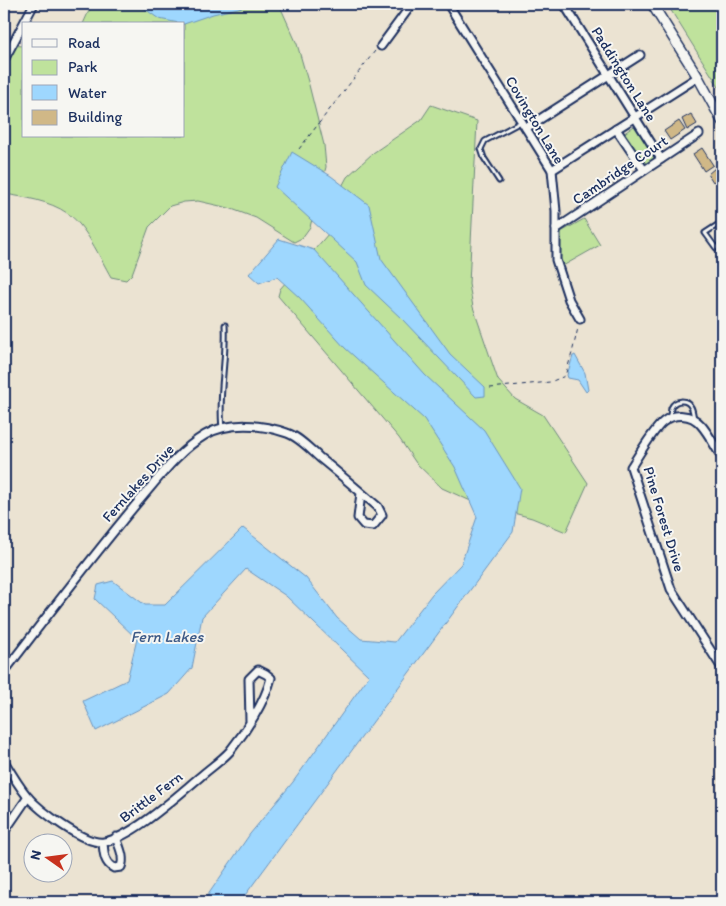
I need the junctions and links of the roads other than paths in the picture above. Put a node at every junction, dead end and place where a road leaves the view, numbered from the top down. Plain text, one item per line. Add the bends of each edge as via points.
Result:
1 (34, 4) edge
2 (412, 4) edge
3 (448, 4) edge
4 (564, 4) edge
5 (652, 4) edge
6 (24, 22) edge
7 (22, 26) edge
8 (381, 46) road end
9 (640, 56) dead end
10 (4, 60) edge
11 (609, 75) junction
12 (698, 77) junction
13 (635, 117) junction
14 (722, 120) edge
15 (524, 124) junction
16 (616, 129) junction
17 (699, 134) dead end
18 (661, 158) junction
19 (552, 170) junction
20 (644, 170) junction
21 (499, 181) dead end
22 (722, 222) edge
23 (556, 229) junction
24 (722, 244) edge
25 (580, 319) road end
26 (225, 325) dead end
27 (670, 418) junction
28 (694, 420) junction
29 (222, 429) junction
30 (722, 457) edge
31 (362, 493) junction
32 (722, 668) edge
33 (4, 672) edge
34 (250, 722) junction
35 (4, 761) edge
36 (28, 797) junction
37 (4, 832) edge
38 (116, 837) junction
39 (103, 842) junction

1 - 6 street
2 - 8 street
3 - 15 street, Covington Lane
4 - 11 street, Paddington Lane
5 - 12 street
7 - 10 street
9 - 11 street
11 - 13 street, Paddington Lane
11 - 15 street
12 - 13 street
12 - 14 street
13 - 16 street
13 - 18 street, Paddington Lane
15 - 19 street, Covington Lane
15 - 21 lane via 485,141 480,148
16 - 19 street
16 - 20 street
17 - 18 street, Cambridge Court
18 - 20 street, Cambridge Court
19 - 23 street, Covington Lane
20 - 23 street, Cambridge Court
22 - 24 lane via 705,233 716,248
23 - 25 street, Covington Lane via 556,260 569,300
26 - 29 lane via 220,408
27 - 28 street via 681,415
27 - 28 lane via 674,403 685,401 691,406
27 - 32 street, Pine Forest Drive via 662,423 631,467 671,589
28 - 30 street
29 - 31 street, Fernlakes Drive via 241,426 288,434
29 - 33 street, Fernlakes Drive via 206,435 185,450 164,472 91,558
31 - 31 street, Fernlakes Drive via 382,515 374,526 364,525 358,518
34 - 34 street, Brittle Fern via 249,679 258,670 271,678
34 - 38 street, Brittle Fern via 229,752 166,806 129,832
35 - 36 street
36 - 37 street
36 - 39 street via 64,827 83,837
38 - 39 street, Brittle Fern
38 - 39 street via 123,862 121,867 109,866

